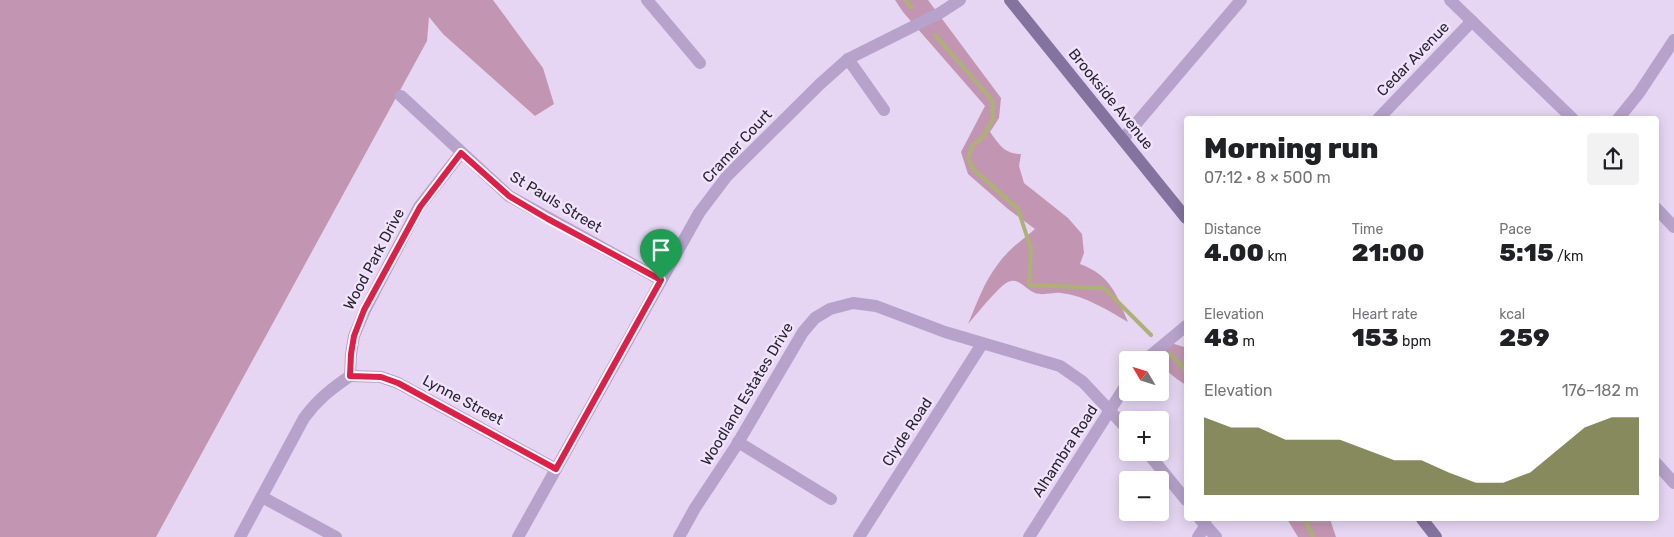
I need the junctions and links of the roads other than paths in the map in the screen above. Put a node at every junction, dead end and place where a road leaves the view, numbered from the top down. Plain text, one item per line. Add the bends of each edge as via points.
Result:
1 (647, 0) edge
2 (960, 0) edge
3 (1010, 0) edge
4 (1241, 0) edge
5 (1450, 0) edge
6 (1472, 21) junction
7 (1674, 40) edge
8 (848, 59) junction
9 (700, 63) dead end
10 (401, 96) dead end
11 (884, 110) dead end
12 (1381, 116) edge
13 (1570, 116) edge
14 (1621, 116) edge
15 (1123, 139) junction
16 (461, 153) junction
17 (1659, 211) edge
18 (1184, 215) edge
19 (1674, 227) edge
20 (661, 280) junction
21 (1184, 328) edge
22 (982, 344) junction
23 (1156, 351) edge
24 (350, 376) junction
25 (1119, 396) edge
26 (1110, 410) junction
27 (1119, 420) edge
28 (738, 442) junction
29 (1154, 461) edge
30 (1659, 466) edge
31 (556, 469) junction
32 (1674, 483) edge
33 (262, 497) junction
34 (1184, 498) edge
35 (831, 499) dead end
36 (1424, 521) edge
37 (1203, 522) edge
38 (240, 537) edge
39 (336, 537) edge
40 (518, 537) edge
41 (679, 537) edge
42 (859, 537) edge
43 (1029, 537) edge
44 (1198, 537) edge
45 (1216, 537) edge
46 (1436, 537) edge

1 - 9 street
2 - 8 street, Cramer Court
3 - 15 main road, Brookside Avenue
4 - 15 street
5 - 6 street
6 - 12 street, Cedar Avenue
6 - 13 street
7 - 14 street
8 - 11 street
8 - 20 street, Cramer Court via 727,176 700,213
10 - 16 street, St Pauls Street
15 - 18 main road, Brookside Avenue
16 - 20 street, St Pauls Street via 509,196
16 - 24 street, Wood Park Drive via 420,207 364,310 354,336
17 - 19 street
20 - 31 street, Cramer Court
21 - 23 street
22 - 26 street, Woodland Estates Drive via 1060,366 1083,382
22 - 28 street, Woodland Estates Drive via 876,306 853,303 830,309 815,318 803,332
22 - 42 street, Clyde Road
24 - 31 street, Lynne Street via 381,377 398,383
24 - 33 street via 327,392 304,418
25 - 26 street, Alhambra Road
26 - 27 street, Woodland Estates Drive
26 - 43 street, Alhambra Road
28 - 35 street
28 - 41 street, Woodland Estates Drive
29 - 34 street
30 - 32 street
31 - 40 street, Cramer Court
33 - 38 street
33 - 39 street
36 - 46 main road
37 - 44 street
37 - 45 street

